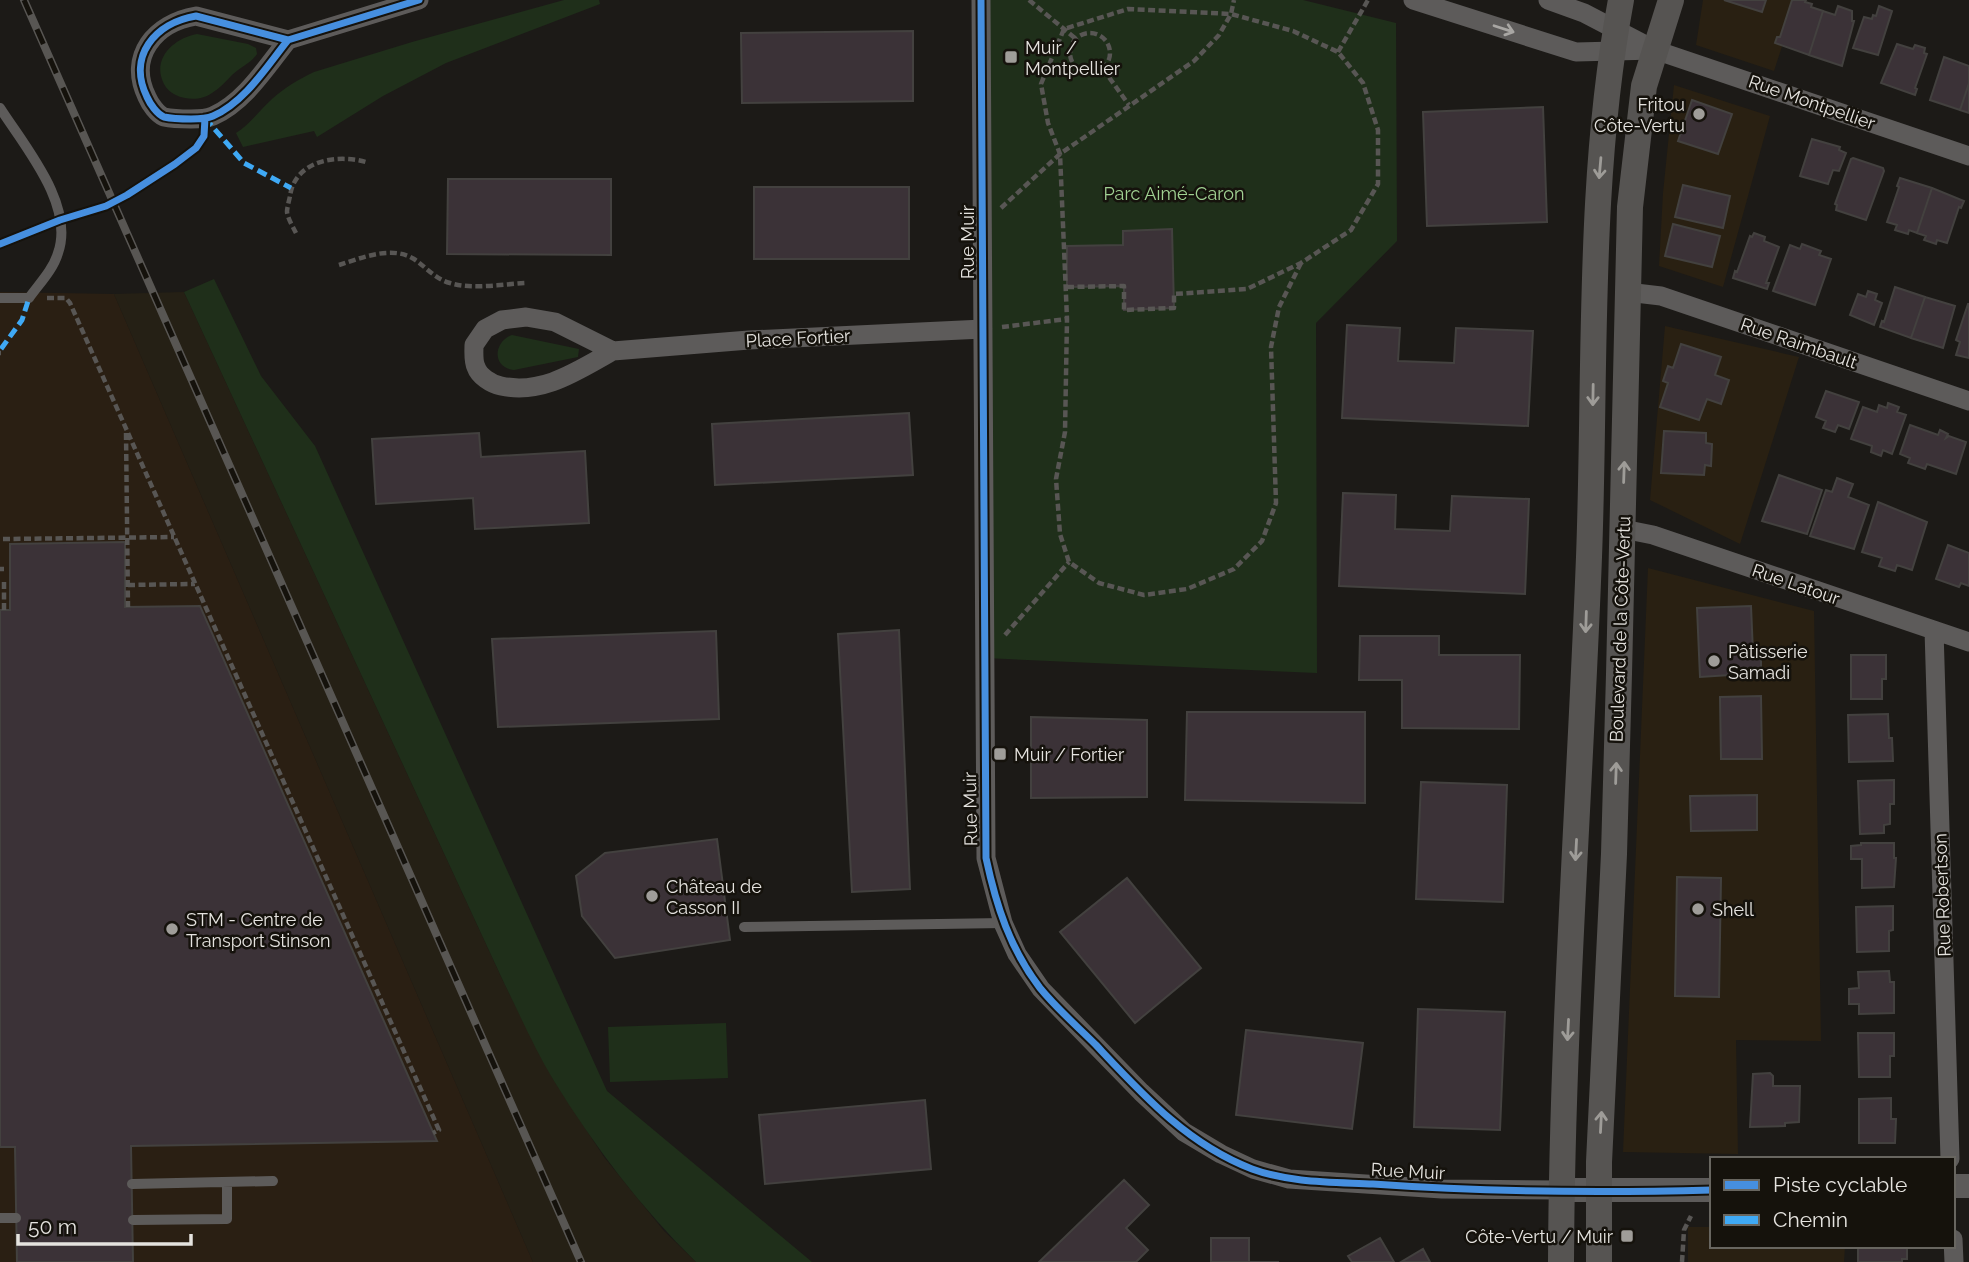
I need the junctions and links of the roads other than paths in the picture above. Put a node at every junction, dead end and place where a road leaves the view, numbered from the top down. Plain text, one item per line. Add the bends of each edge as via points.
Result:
1 (419, 0) edge
2 (982, 0) edge
3 (1413, 0) edge
4 (1548, 0) edge
5 (1621, 0) edge
6 (1671, 0) edge
7 (288, 40) junction
8 (1613, 40) junction
9 (1655, 50) junction
10 (0, 108) edge
11 (1969, 156) edge
12 (1627, 292) junction
13 (0, 298) edge
14 (983, 329) junction
15 (613, 351) junction
16 (1969, 401) edge
17 (1623, 529) junction
18 (1934, 631) junction
19 (1969, 642) edge
20 (1003, 923) junction
21 (744, 927) dead end
22 (1950, 1157) edge
23 (272, 1181) dead end
24 (227, 1182) junction
25 (132, 1184) dead end
26 (1710, 1190) edge
27 (1562, 1191) junction
28 (1599, 1191) junction
29 (0, 1218) edge
30 (16, 1218) dead end
31 (133, 1220) dead end
32 (1561, 1262) edge
33 (1598, 1262) edge

1 - 7 street
2 - 14 street, Rue Muir
3 -> 8 street, Rue Montpellier via 1576,52
4 - 8 street via 1584,13
5 - 8 main road, Boulevard de la Côte-Vertu
6 - 9 main road, Boulevard de la Côte-Vertu
7 - 7 street via 214,19 178,19 163,27 147,47 140,72 143,89 162,116 215,115 244,94
8 - 9 street, Rue Montpellier
8 -> 27 main road, Boulevard de la Côte-Vertu via 1599,176 1589,547
9 - 11 street, Rue Montpellier
9 - 12 main road, Boulevard de la Côte-Vertu via 1642,95 1634,156
10 - 13 lane via 54,196 61,230 58,255 29,298
12 - 16 street, Rue Raimbault via 1661,296
17 -> 12 main road, Boulevard de la Côte-Vertu
14 - 15 street, Place Fortier
14 - 20 street, Rue Muir via 986,858
15 - 15 street, Place Fortier via 555,322 526,317 502,320 485,329 474,345 476,367 491,384 517,390 566,378
17 - 18 street, Rue Latour via 1653,534
28 -> 17 main road, Boulevard de la Côte-Vertu
18 - 19 street, Rue Latour
18 - 22 street, Rue Robertson
20 - 21 lane
20 - 27 street, Rue Muir via 1041,989 1184,1132 1221,1154 1289,1179
23 - 24 lane
24 - 25 lane
24 - 31 lane via 227,1219
26 - 28 street, Rue Muir
27 - 28 street, Rue Muir
27 - 32 main road, Boulevard de la Côte-Vertu
28 - 33 main road, Boulevard de la Côte-Vertu
29 - 30 lane

